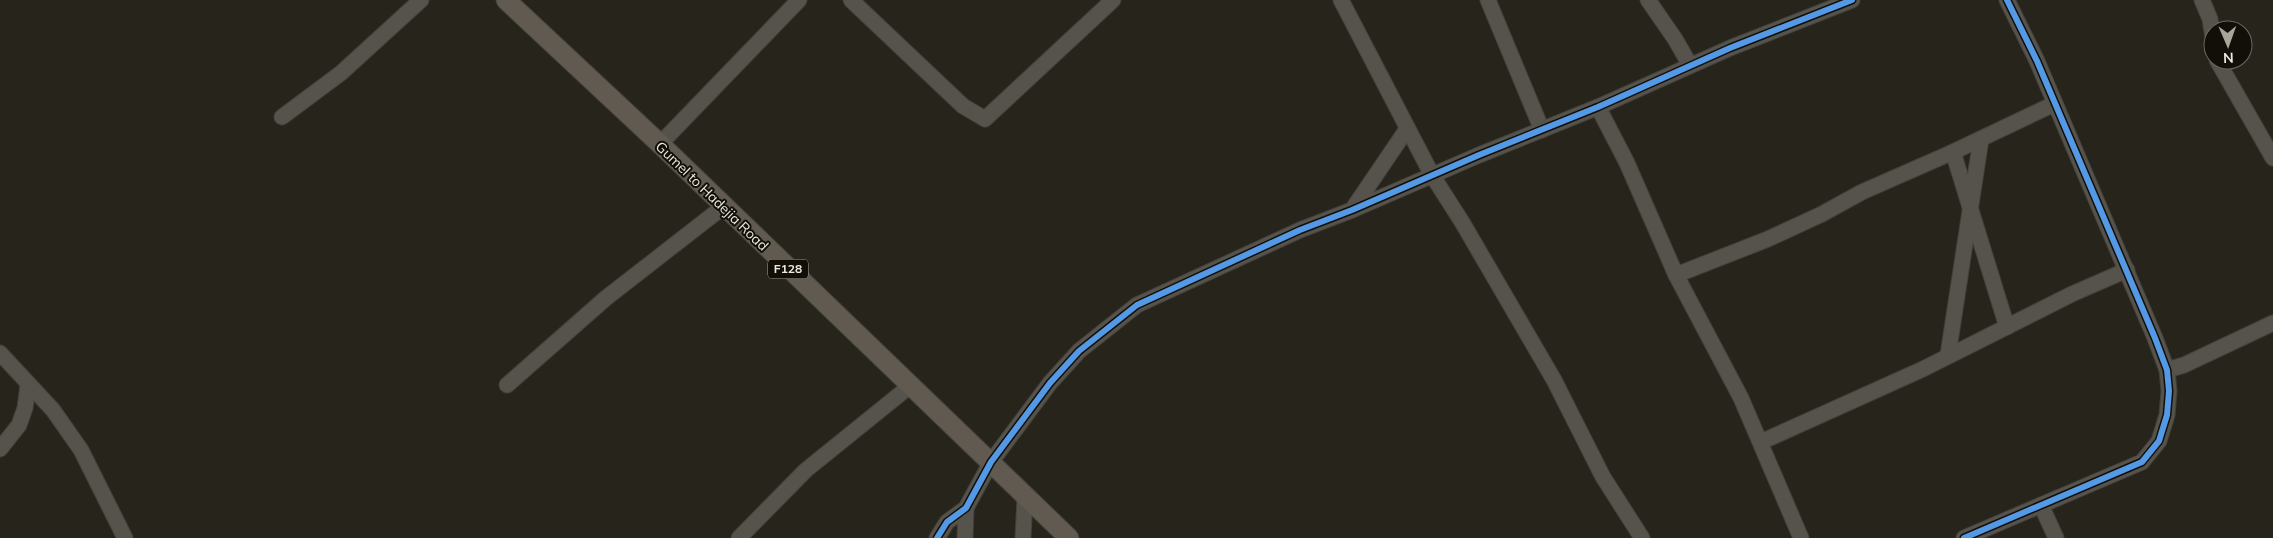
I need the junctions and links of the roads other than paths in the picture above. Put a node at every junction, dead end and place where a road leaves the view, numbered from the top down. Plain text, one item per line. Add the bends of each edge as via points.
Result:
1 (421, 0) edge
2 (506, 0) edge
3 (799, 0) edge
4 (850, 0) edge
5 (1113, 0) edge
6 (1341, 0) edge
7 (1488, 0) edge
8 (1648, 0) edge
9 (1852, 0) edge
10 (2007, 0) edge
11 (2202, 0) edge
12 (1833, 3) edge
13 (2210, 20) edge
14 (1690, 65) junction
15 (2223, 70) edge
16 (2054, 104) junction
17 (1598, 107) junction
18 (282, 117) dead end
19 (1407, 128) junction
20 (1542, 130) junction
21 (1982, 139) junction
22 (660, 144) junction
23 (1953, 152) junction
24 (2273, 158) edge
25 (1432, 175) junction
26 (723, 206) junction
27 (1971, 209) junction
28 (1352, 210) junction
29 (2127, 270) junction
30 (1676, 274) junction
31 (2273, 323) edge
32 (2008, 327) junction
33 (0, 353) edge
34 (1948, 355) junction
35 (2167, 370) junction
36 (28, 385) junction
37 (507, 385) dead end
38 (910, 386) junction
39 (1761, 442) junction
40 (0, 448) edge
41 (991, 462) junction
42 (1024, 497) junction
43 (2041, 505) junction
44 (966, 508) junction
45 (125, 538) edge
46 (739, 538) edge
47 (938, 538) edge
48 (965, 538) edge
49 (1023, 538) edge
50 (1069, 538) edge
51 (1642, 538) edge
52 (1801, 538) edge
53 (1964, 538) edge
54 (2056, 538) edge

1 - 18 street via 341,73
2 - 22 main road, Gumel to Hadejia Road / F128
3 - 22 street
4 - 5 street via 963,106 985,119
6 - 19 street
7 - 20 street
8 - 14 street
9 - 12 street
10 - 16 street
11 - 13 street
12 - 14 street
14 - 17 street
15 - 24 street
16 - 21 street
16 - 29 street
17 - 20 street
17 - 30 street via 1627,163
19 - 25 street
19 - 28 street
20 - 25 street
21 - 23 street
21 - 27 street
22 - 26 main road, Gumel to Hadejia Road / F128
23 - 27 street
23 - 30 street via 1862,192 1768,239
25 - 28 street
25 - 51 street via 1554,380 1602,477
26 - 37 street via 606,298
26 - 38 main road, Gumel to Hadejia Road / F128
27 - 32 street
27 - 34 street
28 - 41 street via 1300,230 1137,305 1079,351
29 - 32 street
29 - 35 street
30 - 39 street
31 - 35 street
32 - 34 street
33 - 36 street
34 - 39 street
35 - 43 street via 2167,415 2159,441 2142,462
36 - 40 street via 19,425
36 - 45 street via 53,410 81,450
38 - 41 main road, Gumel to Hadejia Road / F128
38 - 46 street via 806,470
39 - 52 street
41 - 42 main road, Gumel to Hadejia Road / F128
41 - 44 street
42 - 49 street
42 - 50 main road, Gumel to Hadejia Road / F128
43 - 53 street
43 - 54 street
44 - 47 street via 947,522
44 - 48 street

